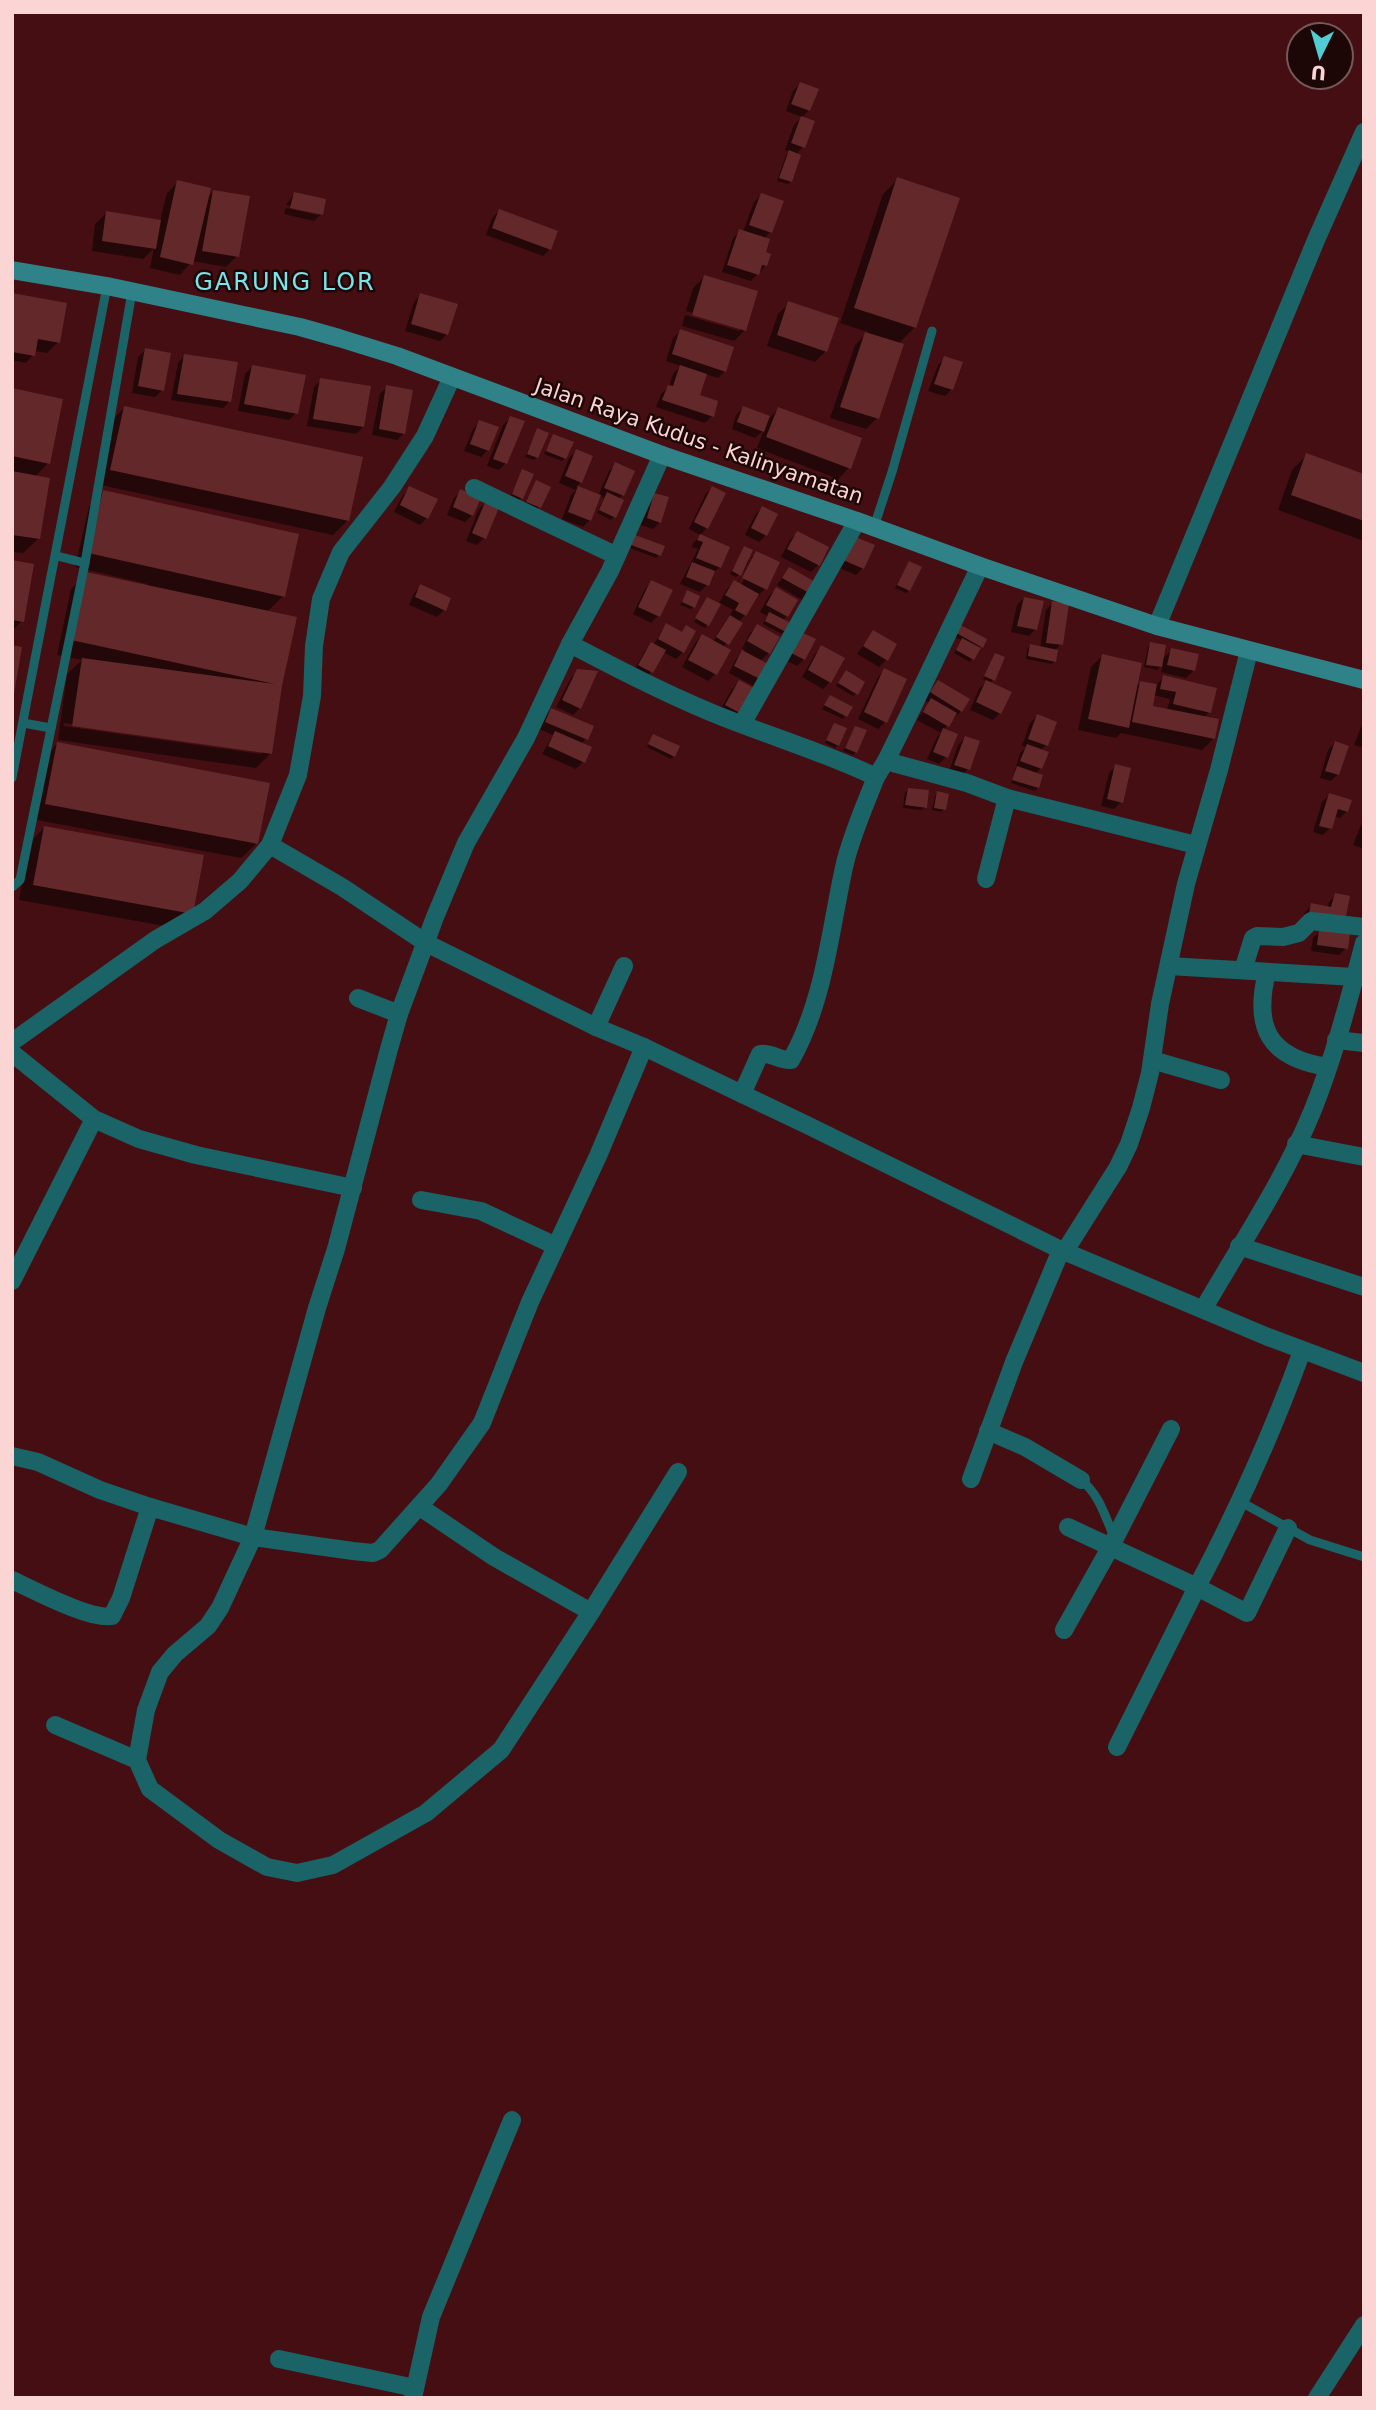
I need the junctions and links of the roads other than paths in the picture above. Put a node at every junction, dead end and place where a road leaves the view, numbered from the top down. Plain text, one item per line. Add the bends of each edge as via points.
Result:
1 (1364, 132) edge
2 (12, 270) edge
3 (107, 286) junction
4 (132, 292) junction
5 (932, 331) dead end
6 (452, 377) junction
7 (662, 455) junction
8 (474, 488) dead end
9 (857, 521) junction
10 (874, 527) junction
11 (57, 556) junction
12 (617, 556) junction
13 (85, 563) junction
14 (980, 566) junction
15 (1157, 626) junction
16 (570, 644) junction
17 (1250, 651) junction
18 (1364, 680) edge
19 (23, 723) junction
20 (742, 724) junction
21 (51, 728) junction
22 (886, 761) junction
23 (876, 777) junction
24 (12, 778) edge
25 (1007, 798) junction
26 (270, 845) junction
27 (1196, 845) junction
28 (986, 878) dead end
29 (12, 887) edge
30 (1364, 927) edge
31 (426, 943) junction
32 (1364, 943) edge
33 (624, 966) dead end
34 (1169, 966) junction
35 (1243, 970) junction
36 (1267, 972) junction
37 (1354, 977) junction
38 (358, 998) dead end
39 (399, 1014) junction
40 (596, 1027) junction
41 (1336, 1040) junction
42 (12, 1042) edge
43 (1364, 1043) edge
44 (644, 1047) junction
45 (12, 1053) edge
46 (1152, 1060) junction
47 (1328, 1068) junction
48 (1221, 1080) dead end
49 (742, 1094) junction
50 (93, 1119) junction
51 (1296, 1144) junction
52 (1364, 1157) edge
53 (353, 1188) junction
54 (421, 1200) dead end
55 (556, 1246) junction
56 (1239, 1247) junction
57 (1063, 1251) junction
58 (12, 1281) edge
59 (1364, 1287) edge
60 (1204, 1308) junction
61 (1302, 1351) junction
62 (1364, 1373) edge
63 (1171, 1429) dead end
64 (988, 1431) junction
65 (12, 1456) edge
66 (678, 1472) dead end
67 (971, 1479) dead end
68 (1082, 1480) joint
69 (1241, 1502) junction
70 (150, 1507) junction
71 (420, 1507) junction
72 (1068, 1527) dead end
73 (1288, 1528) junction
74 (253, 1537) junction
75 (1113, 1543) junction
76 (1364, 1557) edge
77 (12, 1580) edge
78 (1197, 1587) junction
79 (591, 1612) junction
80 (1064, 1630) dead end
81 (55, 1725) dead end
82 (1117, 1747) dead end
83 (137, 1760) junction
84 (512, 2120) dead end
85 (1364, 2325) edge
86 (279, 2359) dead end
87 (414, 2393) edge
88 (1317, 2398) edge

1 - 15 street
2 - 3 main road, Jalan Raya Kudus - Kalinyamatan
3 - 4 main road, Jalan Raya Kudus - Kalinyamatan
3 - 11 lane
4 - 6 main road, Jalan Raya Kudus - Kalinyamatan via 300,327
4 - 13 lane
5 - 10 lane
6 - 7 main road, Jalan Raya Kudus - Kalinyamatan
6 - 26 street via 392,487 341,552 321,599 312,695 298,775
7 - 9 main road, Jalan Raya Kudus - Kalinyamatan
7 - 12 street
8 - 12 street
9 - 10 main road, Jalan Raya Kudus - Kalinyamatan
9 - 20 street
10 - 14 main road, Jalan Raya Kudus - Kalinyamatan
11 - 13 lane
11 - 19 lane
12 - 16 street
13 - 21 lane
14 - 15 main road, Jalan Raya Kudus - Kalinyamatan
14 - 22 street
15 - 17 main road, Jalan Raya Kudus - Kalinyamatan
16 - 20 street via 655,688
16 - 31 street via 526,738 466,843
17 - 18 main road, Jalan Raya Kudus - Kalinyamatan
17 - 27 street
19 - 21 lane
19 - 24 lane
20 - 23 street
21 - 29 lane via 20,880
22 - 23 street
22 - 25 street
23 - 49 street via 846,859 826,963 796,1052 786,1061 760,1054
25 - 27 street
25 - 28 street
26 - 31 street
26 - 42 street via 240,881 205,911 155,940
27 - 34 street
30 - 35 street via 1311,921 1299,933 1253,937
31 - 39 street
31 - 40 street
32 - 37 street
33 - 40 street
34 - 35 street
34 - 46 street
35 - 36 street
36 - 37 street
36 - 47 street via 1261,1012 1275,1045 1292,1059
37 - 41 street
38 - 39 street
39 - 53 street
40 - 44 street
41 - 43 street
41 - 47 street
44 - 49 street
44 - 55 street
45 - 50 street
46 - 48 street
46 - 57 street via 1129,1144
47 - 51 street
49 - 57 street
50 - 53 street via 139,1139 196,1155
50 - 58 street
51 - 52 street
51 - 56 street
53 - 74 street
54 - 55 street via 481,1210
55 - 71 street via 482,1423
56 - 59 street
56 - 60 street
57 - 60 street
57 - 64 street
60 - 61 street
61 - 62 street
61 - 69 street via 1278,1420
63 - 75 street
64 - 67 street
64 - 68 street
65 - 70 street
66 - 79 street
68 - 75 lane via 1098,1499
69 - 73 lane
69 - 78 street
70 - 74 street
70 - 77 street via 112,1616 88,1612
71 - 74 street via 377,1552
71 - 79 street via 494,1557
72 - 75 street
73 - 76 lane via 1323,1546
73 - 78 street via 1251,1615
74 - 83 street via 208,1626 160,1672 146,1710
75 - 78 street
75 - 80 street
78 - 82 street
79 - 83 street via 501,1750 426,1813 333,1865 297,1872 267,1867 219,1840 150,1789
81 - 83 street
84 - 87 street via 431,2317
85 - 88 street
86 - 87 street

